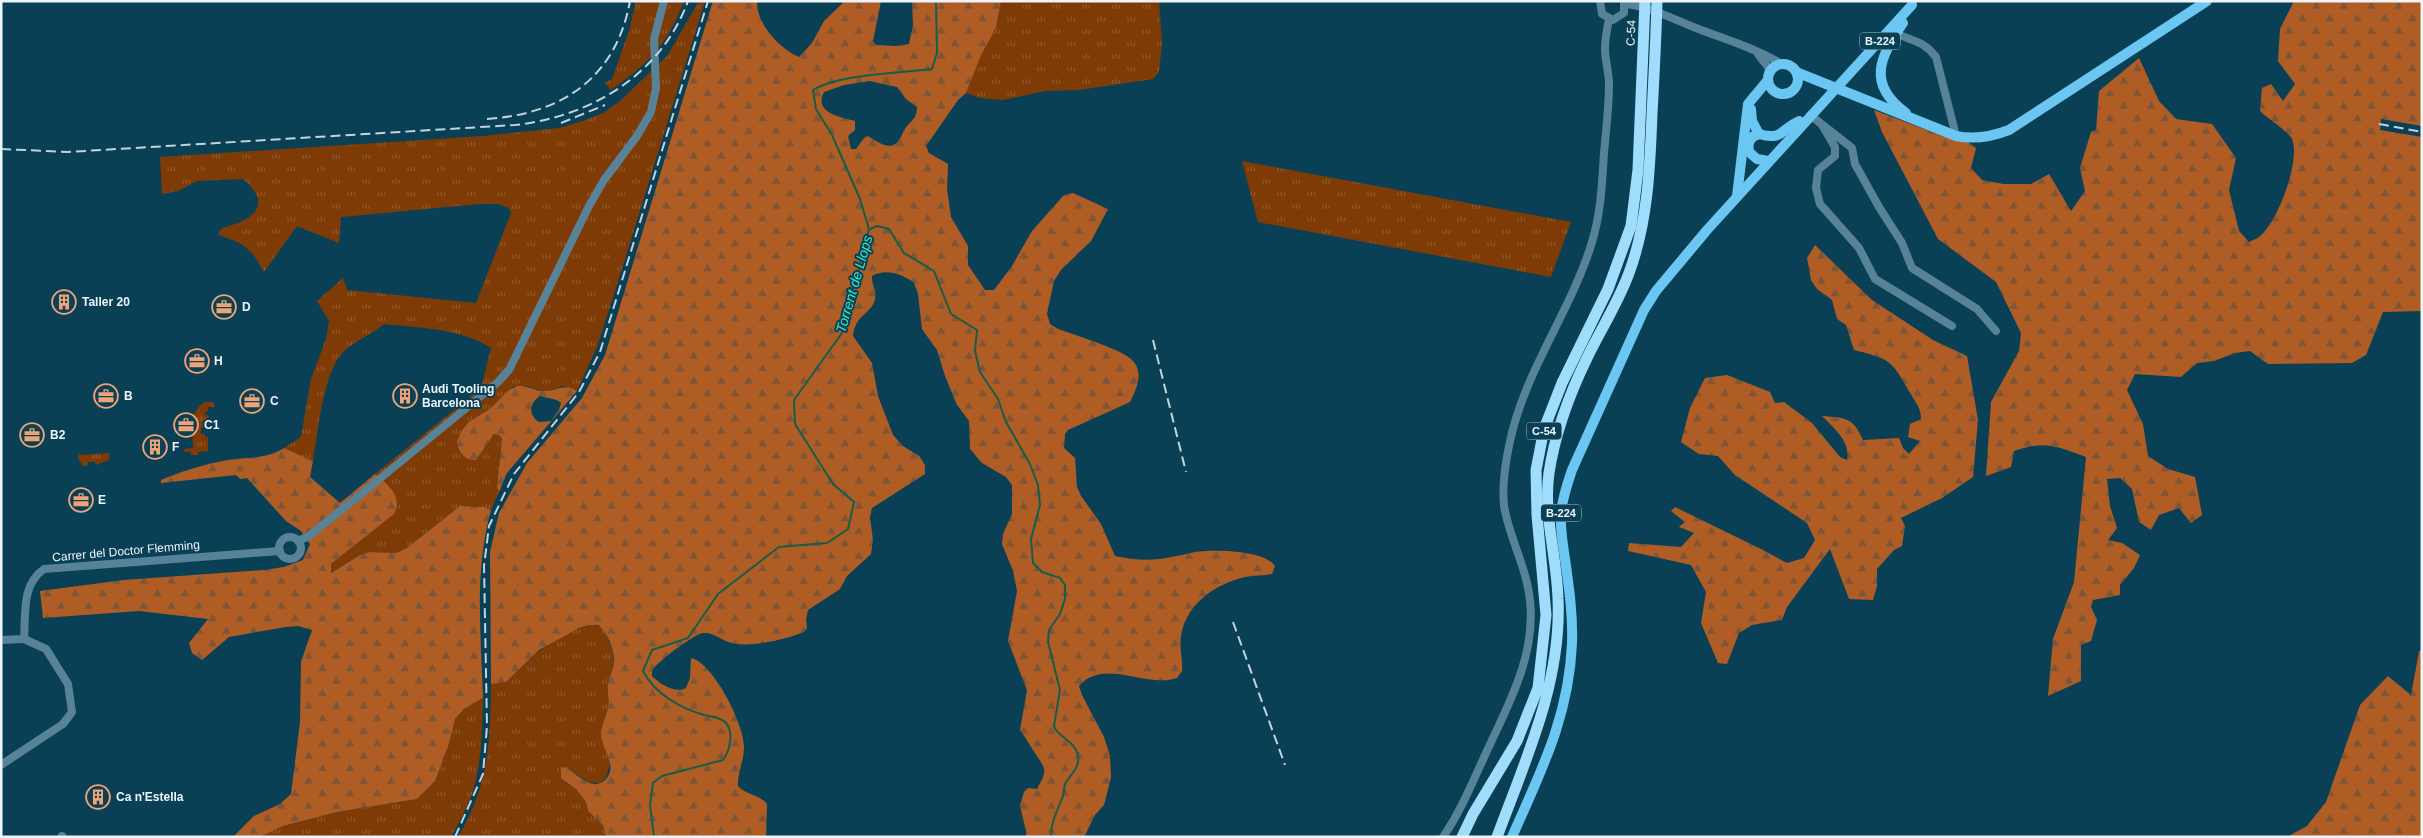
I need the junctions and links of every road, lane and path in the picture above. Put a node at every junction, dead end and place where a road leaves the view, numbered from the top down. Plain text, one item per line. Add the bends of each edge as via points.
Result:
1 (664, 1) edge
2 (1600, 1) edge
3 (1645, 1) edge
4 (1656, 1) edge
5 (2207, 1) edge
6 (1625, 3) edge
7 (1913, 3) edge
8 (1609, 19) junction
9 (1650, 24) junction
10 (1896, 33) junction
11 (1756, 52) junction
12 (1782, 64) junction
13 (1796, 72) junction
14 (1769, 75) junction
15 (1817, 80) junction
16 (1797, 84) junction
17 (1774, 91) junction
18 (1755, 96) junction
19 (1808, 117) junction
20 (1916, 121) junction
21 (1822, 125) junction
22 (1758, 134) junction
23 (1956, 136) junction
24 (1768, 161) junction
25 (1737, 197) junction
26 (1952, 326) dead end
27 (1996, 330) dead end
28 (298, 541) junction
29 (280, 551) junction
30 (24, 639) junction
31 (1, 640) edge
32 (1, 765) edge
33 (1443, 837) edge
34 (1462, 837) edge
35 (1497, 837) edge
36 (1512, 837) edge

1 - 28 street via 654,39 654,100 645,124 620,156 589,206 509,370 350,503
2 - 8 street via 1600,10
3 - 9 highway, C-54 / C-54
4 - 9 highway, C-54 / C-54
5 - 23 main road via 2009,130 1975,139
6 - 8 street via 1621,16
6 - 11 street
7 - 10 main road
7 - 19 main road, B-224
8 - 33 street via 1605,49 1609,82 1601,197 1592,241 1572,296 1539,362 1514,424 1505,472 1504,506 1531,603 1526,654 1519,678 1477,773 1454,822
9 - 34 highway, C-54 / C-54 via 1630,226 1608,289 1562,383 1544,429 1536,470 1546,616 1538,688 1517,741
9 - 35 highway, C-54 / C-54 via 1647,194 1641,234 1629,273 1587,358 1558,431 1549,475 1548,504 1558,600 1557,644 1543,711
10 - 20 main road via 1882,62 1880,81 1889,99
10 - 23 street via 1928,47 1936,58
11 - 12 street
11 - 14 street
12 - 13 main road
12 - 14 main road
13 - 15 main road
13 - 16 main road
14 - 17 main road
14 - 18 main road
15 - 16 main road
15 - 20 main road
16 - 17 main road via 1787,93
17 - 18 main road
18 - 22 main road via 1752,121
18 - 25 main road via 1746,112
19 - 21 street
19 - 22 main road via 1776,137
19 - 24 main road, B-224
20 - 23 main road
21 - 26 street via 1835,147 1834,156 1818,170 1816,188 1820,204 1859,248 1875,279
21 - 27 street via 1852,148 1855,164 1902,243 1912,268 1977,310
22 - 24 main road via 1749,142 1749,152 1757,159
24 - 25 main road, B-224
25 - 36 main road, B-224 via 1677,265 1644,310 1572,470 1561,516 1572,610 1569,677 1552,744
28 - 29 street via 292,537 285,538 280,544
28 - 29 street via 301,547 297,556 287,558
29 - 30 street, Carrer del Doctor Flemming via 44,569 32,581 26,598
30 - 31 street
30 - 32 street via 46,649 68,684 72,712 63,724

